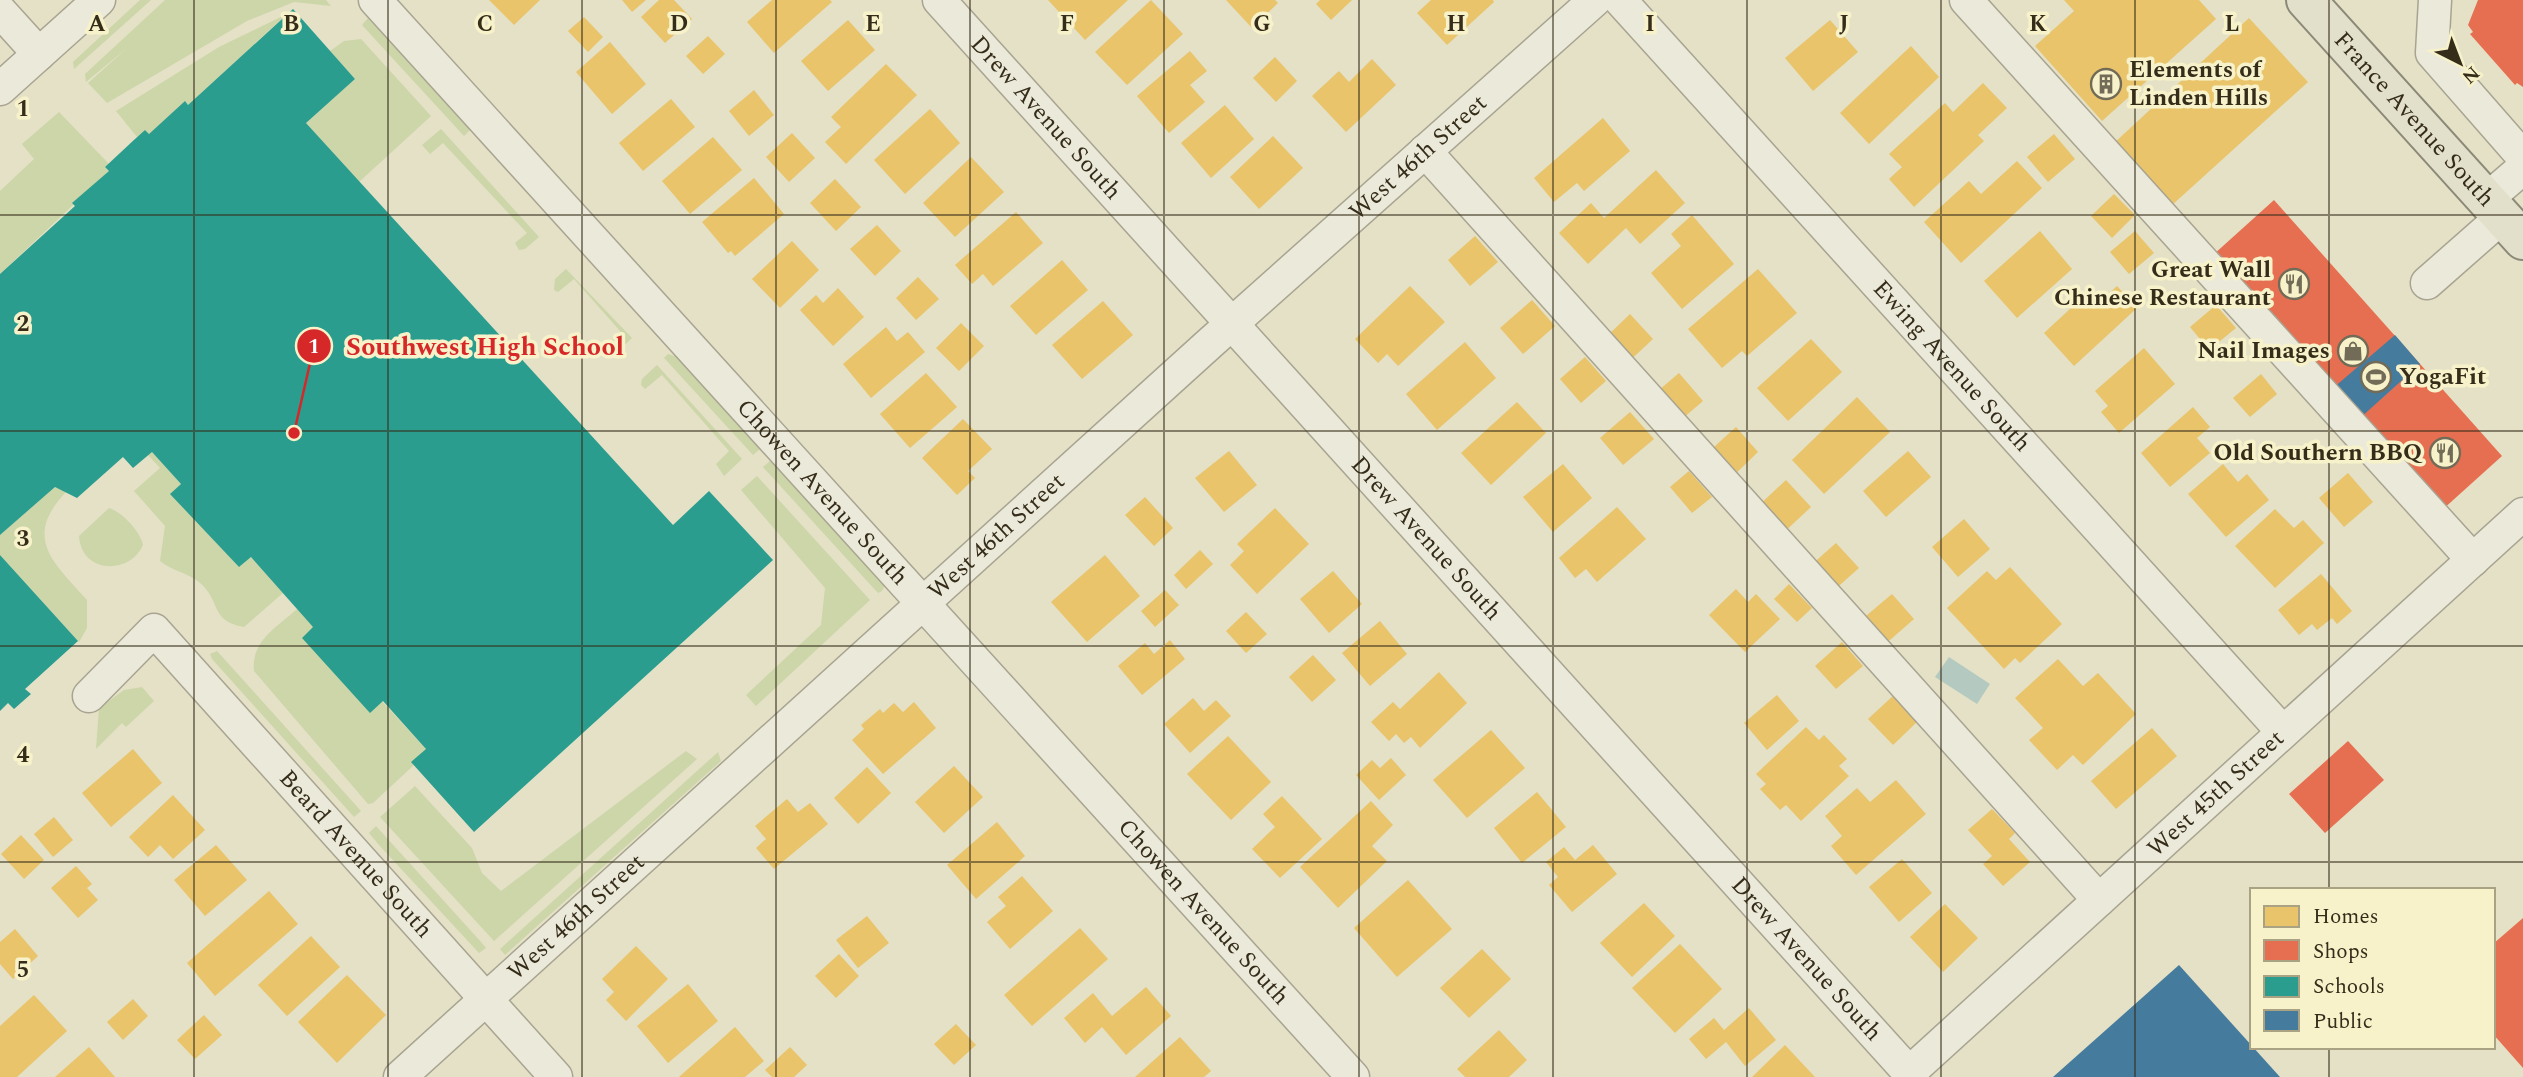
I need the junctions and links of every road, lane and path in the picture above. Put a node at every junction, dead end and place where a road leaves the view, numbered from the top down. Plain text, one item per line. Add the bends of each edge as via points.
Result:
1 (99, 0) edge
2 (375, 0) edge
3 (939, 0) edge
4 (1595, 0) edge
5 (1620, 0) edge
6 (1966, 0) edge
7 (2306, 0) edge
8 (2435, 0) edge
9 (0, 12) edge
10 (38, 54) junction
11 (0, 89) edge
12 (1425, 151) junction
13 (2523, 156) edge
14 (2523, 168) edge
15 (2504, 219) edge
16 (2427, 283) dead end
17 (1231, 325) junction
18 (2523, 514) edge
19 (2473, 560) junction
20 (925, 603) junction
21 (89, 696) dead end
22 (2283, 732) junction
23 (2099, 900) junction
24 (486, 999) junction
25 (1911, 1075) edge
26 (400, 1077) edge
27 (556, 1077) edge
28 (1353, 1077) edge

1 - 10 street
2 - 20 street, Chowen Avenue South
3 - 17 street, Drew Avenue South
4 - 12 street, West 46th Street
5 - 22 street, Ewing Avenue South
6 - 19 street
7 - 15 main road, France Avenue South
8 - 13 street via 2432,53
9 - 10 street
10 - 11 street
12 - 17 street, West 46th Street
12 - 23 street
14 - 15 street
15 - 16 street
17 - 20 street, West 46th Street
17 - 25 street, Drew Avenue South
18 - 19 street, West 45th Street
19 - 22 street, West 45th Street
20 - 24 street, West 46th Street
20 - 28 street, Chowen Avenue South
21 - 24 street, Beard Avenue South via 154,630
22 - 23 street, West 45th Street
23 - 25 street, West 45th Street
24 - 26 street, West 46th Street
24 - 27 street, Beard Avenue South

